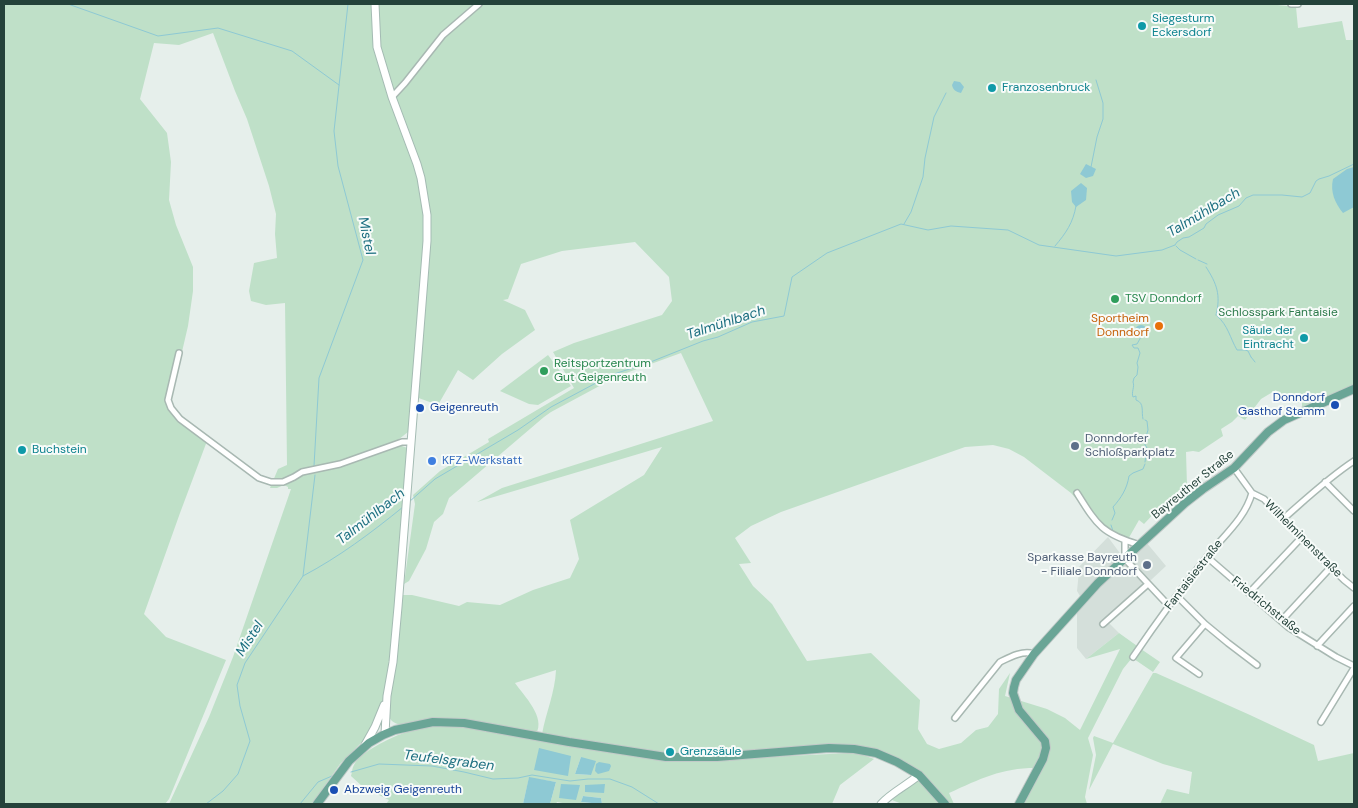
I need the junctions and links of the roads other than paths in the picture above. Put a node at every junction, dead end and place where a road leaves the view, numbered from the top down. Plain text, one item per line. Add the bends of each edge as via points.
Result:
1 (375, 4) edge
2 (479, 4) edge
3 (1291, 4) edge
4 (1298, 4) edge
5 (392, 97) junction
6 (179, 353) dead end
7 (1354, 390) edge
8 (411, 442) junction
9 (1354, 461) edge
10 (1234, 468) junction
11 (1325, 482) junction
12 (1077, 493) dead end
13 (1252, 493) junction
14 (1354, 511) edge
15 (1283, 519) junction
16 (1300, 538) junction
17 (1125, 541) junction
18 (1140, 545) junction
19 (1207, 557) junction
20 (1125, 559) junction
21 (1331, 567) junction
22 (1148, 584) junction
23 (1354, 588) edge
24 (1249, 593) junction
25 (1176, 596) junction
26 (1169, 606) junction
27 (1354, 606) edge
28 (1281, 621) junction
29 (1103, 624) dead end
30 (1205, 624) junction
31 (1317, 646) junction
32 (1034, 654) junction
33 (1133, 657) dead end
34 (1257, 665) dead end
35 (1354, 667) edge
36 (1199, 674) dead end
37 (382, 718) junction
38 (955, 718) dead end
39 (1322, 722) dead end
40 (406, 727) junction
41 (384, 734) junction
42 (362, 749) junction
43 (919, 776) junction
44 (317, 804) edge
45 (881, 804) edge
46 (945, 804) edge
47 (1019, 804) edge

1 - 5 main road via 377,47
2 - 5 street via 443,35
3 - 4 street
5 - 8 main road via 417,164 427,215
6 - 8 street via 168,400 170,408 259,478 283,482 302,472
7 - 10 main road, Bayreuther Straße via 1284,420
8 - 37 main road via 392,662
9 - 11 street
10 - 13 street, Wilhelminenstraße
10 - 18 main road, Bayreuther Straße via 1185,503
11 - 14 street
11 - 15 street
12 - 17 street via 1101,527
13 - 15 street, Wilhelminenstraße via 1264,499
13 - 19 street, Fantaisiestraße via 1244,513
15 - 16 street, Wilhelminenstraße
16 - 21 street, Wilhelminenstraße
16 - 24 street
17 - 18 street
17 - 20 street
18 - 20 main road, Bayreuther Straße
19 - 24 street, Friedrichstraße
19 - 25 street, Fantaisiestraße
20 - 22 street
20 - 32 main road, Bayreuther Straße via 1082,599
21 - 23 street, Wilhelminenstraße
21 - 28 street
22 - 26 street
22 - 29 street
24 - 28 street, Friedrichstraße
25 - 26 street, Fantaisiestraße
25 - 30 street
26 - 33 street, Fantaisiestraße
27 - 31 street
28 - 31 street, Friedrichstraße
30 - 34 street
30 - 36 street via 1176,658
31 - 35 street, Friedrichstraße
32 - 38 street via 1028,652 1000,662
32 - 47 main road, Bayreuther Straße via 1016,680 1013,693 1019,710 1042,737 1046,748
35 - 39 street
37 - 40 main road via 393,725
37 - 41 main road
37 - 42 main road
40 - 41 main road
40 - 43 main road via 433,722 464,723 666,757 854,748 897,762
41 - 42 main road
42 - 44 main road
43 - 45 main road
43 - 46 main road

